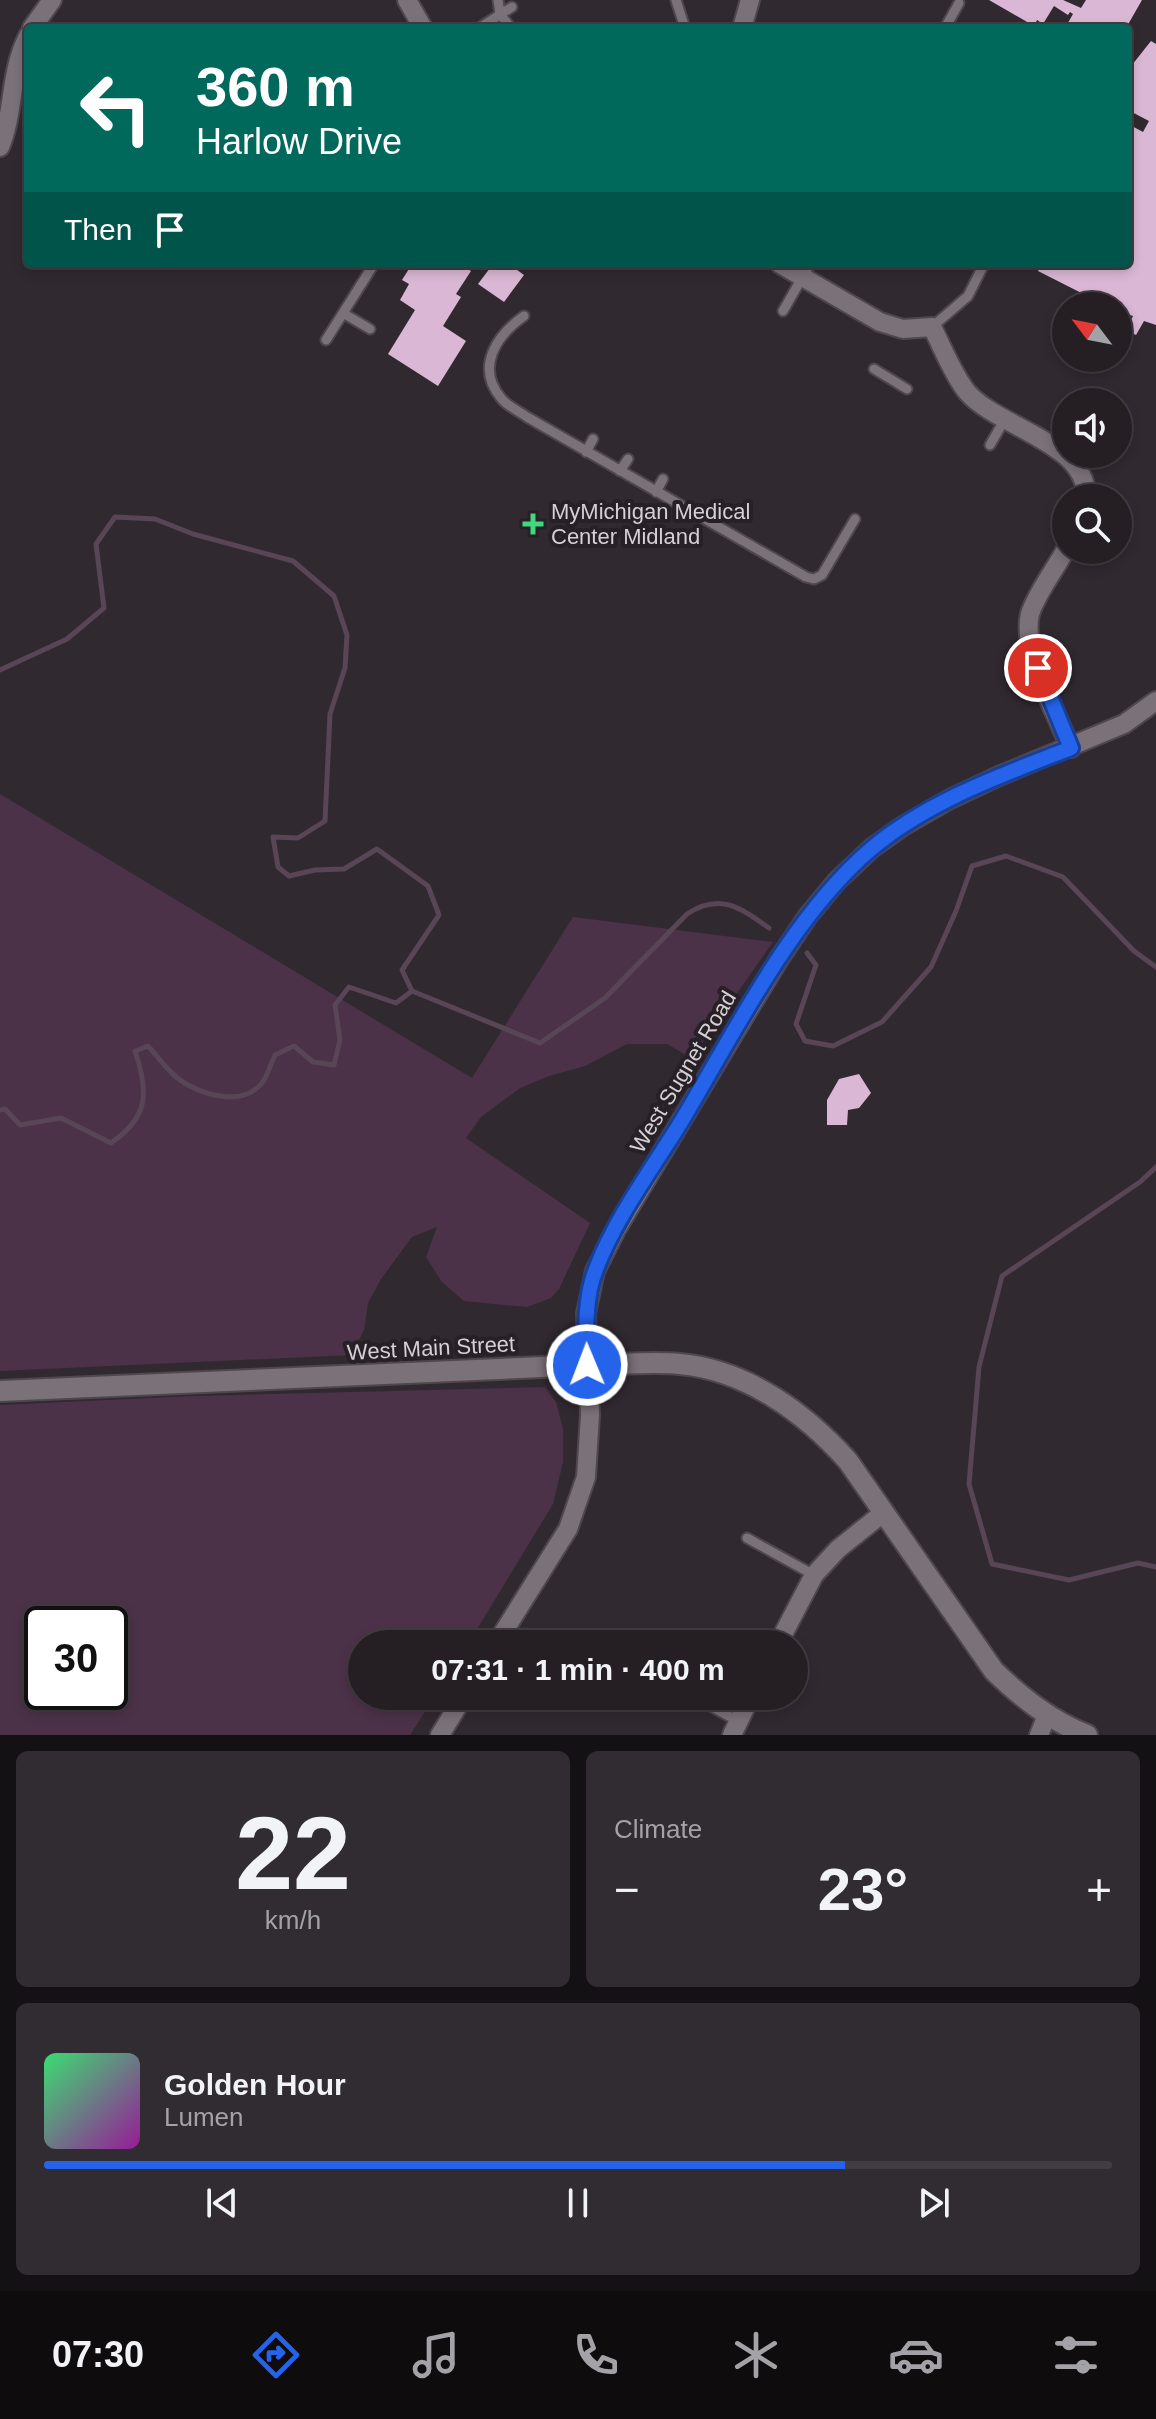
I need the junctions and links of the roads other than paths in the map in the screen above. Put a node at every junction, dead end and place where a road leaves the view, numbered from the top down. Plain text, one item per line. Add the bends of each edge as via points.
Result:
1 (52, 0) edge
2 (407, 0) edge
3 (498, 0) edge
4 (676, 0) edge
5 (750, 0) edge
6 (957, 1) edge
7 (512, 7) dead end
8 (970, 9) dead end
9 (500, 14) junction
10 (35, 24) edge
11 (421, 24) edge
12 (485, 24) edge
13 (508, 24) edge
14 (684, 24) edge
15 (743, 24) edge
16 (947, 24) edge
17 (24, 46) edge
18 (0, 147) edge
19 (371, 268) edge
20 (982, 268) edge
21 (806, 271) edge
22 (783, 311) dead end
23 (343, 313) junction
24 (524, 316) dead end
25 (932, 327) junction
26 (370, 329) dead end
27 (326, 340) dead end
28 (874, 369) dead end
29 (907, 389) dead end
30 (1005, 419) junction
31 (593, 439) dead end
32 (990, 445) dead end
33 (586, 452) junction
34 (628, 459) dead end
35 (620, 471) junction
36 (663, 479) dead end
37 (1085, 484) edge
38 (656, 492) junction
39 (698, 499) dead end
40 (690, 511) junction
41 (733, 519) dead end
42 (855, 519) dead end
43 (726, 531) junction
44 (768, 539) dead end
45 (761, 551) junction
46 (1058, 564) edge
47 (1156, 701) edge
48 (1071, 748) junction
49 (587, 1365) junction
50 (0, 1391) edge
51 (883, 1513) junction
52 (747, 1538) dead end
53 (814, 1575) junction
54 (505, 1630) edge
55 (785, 1630) edge
56 (455, 1710) edge
57 (711, 1710) edge
58 (744, 1710) edge
59 (1047, 1715) junction
60 (735, 1728) edge
61 (440, 1735) edge
62 (1039, 1735) edge
63 (1087, 1735) edge

1 - 10 street
2 - 11 street
3 - 9 lane
4 - 14 lane
5 - 15 street
6 - 8 lane
6 - 16 lane
7 - 9 lane
9 - 12 lane
9 - 13 lane
17 - 18 street
19 - 23 lane
20 - 25 lane via 968,296
21 - 22 lane
21 - 25 street via 880,322 903,329
23 - 26 lane
23 - 27 lane
24 - 33 lane via 501,333 494,348 489,366 492,385 502,401
25 - 30 street via 967,392
28 - 29 lane
30 - 32 lane
30 - 37 street via 1071,460
31 - 33 lane
33 - 35 lane
34 - 35 lane
35 - 38 lane
36 - 38 lane
38 - 40 lane
39 - 40 lane
40 - 43 lane
41 - 43 lane
42 - 45 lane via 822,575 814,579
43 - 45 lane
44 - 45 lane
46 - 48 street via 1031,611 1028,630
47 - 48 street, West Sugnet Road via 1124,724
48 - 49 street, West Sugnet Road via 963,793 903,826 837,881 808,916 595,1271 586,1313
49 - 50 street, West Main Street
49 - 51 street, West Main Street via 680,1364 756,1387 827,1437
49 - 54 street, West Sugnet Road via 586,1477 568,1529
51 - 53 street
51 - 59 street, West Main Street via 994,1671
52 - 53 lane
53 - 55 street
56 - 61 street
57 - 60 lane
58 - 60 street
59 - 62 street
59 - 63 street, West Main Street

